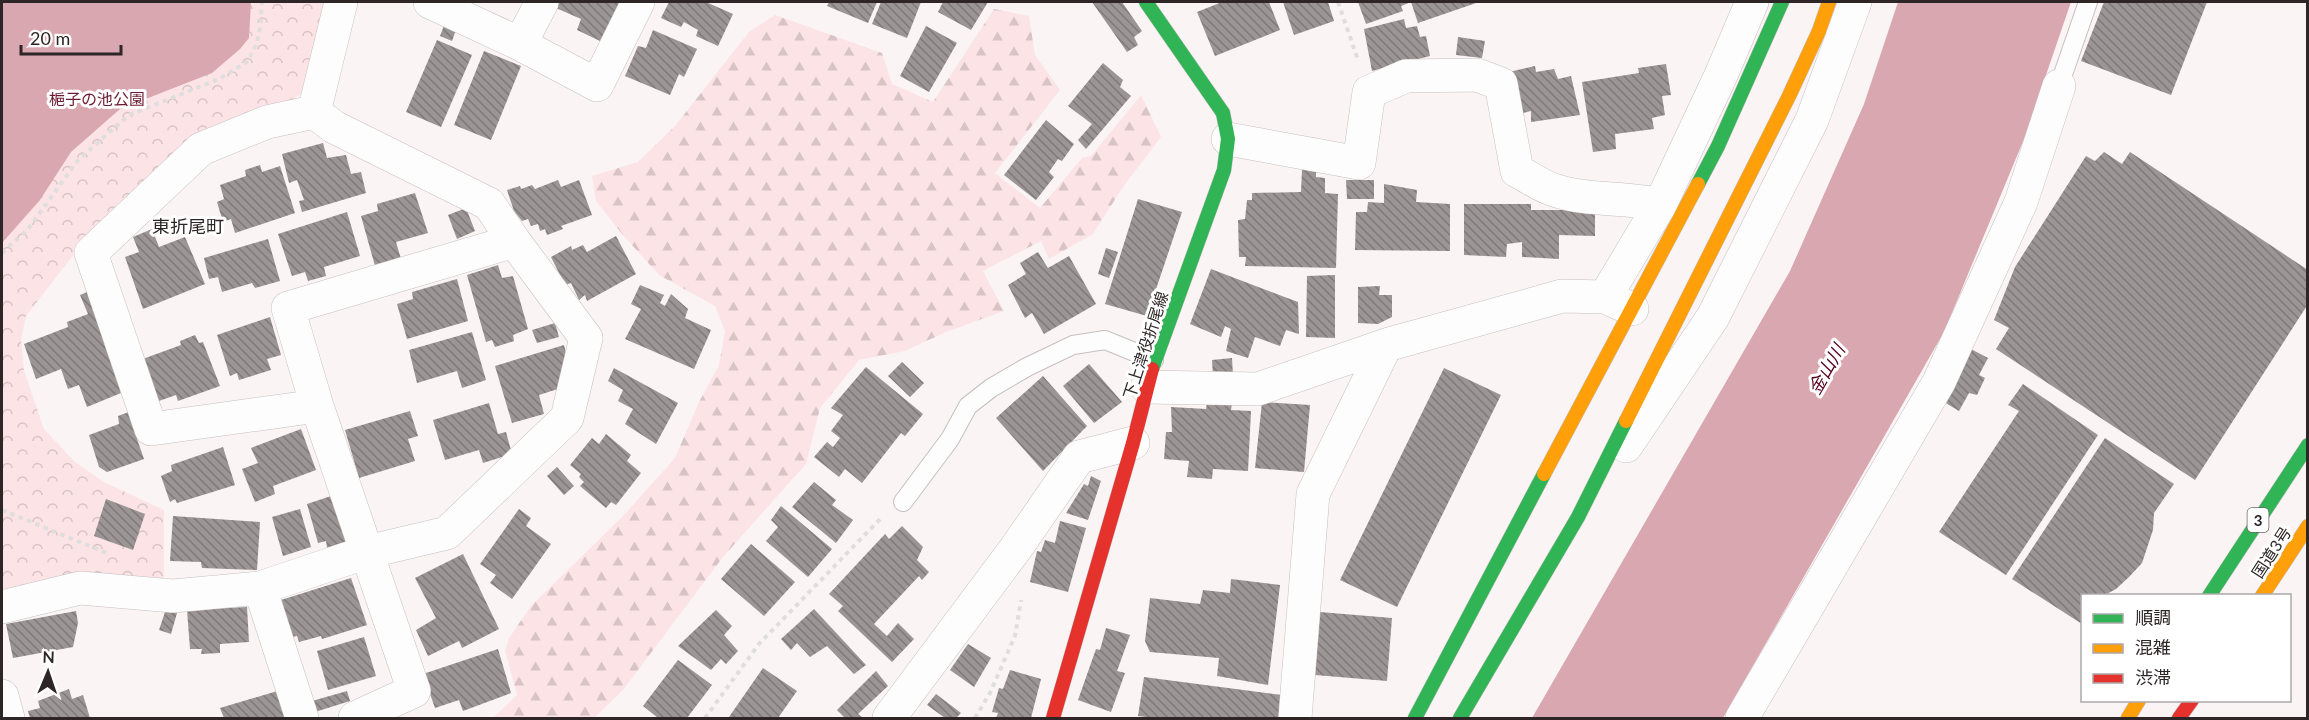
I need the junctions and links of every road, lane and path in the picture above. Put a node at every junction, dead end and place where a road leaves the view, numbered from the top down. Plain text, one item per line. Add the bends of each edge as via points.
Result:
1 (262, 2) edge
2 (341, 2) edge
3 (430, 2) edge
4 (542, 2) edge
5 (638, 2) edge
6 (1146, 2) edge
7 (1338, 2) edge
8 (1829, 2) edge
9 (1855, 2) edge
10 (2088, 2) edge
11 (1771, 6) edge
12 (520, 44) junction
13 (2059, 86) joint
14 (1369, 92) junction
15 (314, 112) junction
16 (1228, 139) junction
17 (1660, 205) junction
18 (514, 241) junction
19 (2, 253) edge
20 (1619, 303) junction
21 (1386, 345) junction
22 (1151, 374) junction
23 (317, 406) junction
24 (1133, 443) junction
25 (2307, 445) edge
26 (903, 502) joint
27 (2, 510) edge
28 (1578, 517) junction
29 (2307, 526) edge
30 (103, 552) dead end
31 (367, 552) junction
32 (260, 588) junction
33 (2210, 594) edge
34 (2263, 594) edge
35 (2, 607) edge
36 (2, 696) edge
37 (2138, 702) edge
38 (2191, 702) edge
39 (8, 718) edge
40 (302, 718) edge
41 (355, 718) edge
42 (705, 718) edge
43 (889, 718) edge
44 (1053, 718) edge
45 (1295, 718) edge
46 (1415, 718) edge
47 (1460, 718) edge
48 (1742, 718) edge
49 (2128, 718) edge
50 (2179, 718) edge

1 - 19 path via 259,36 248,61 219,79 129,115 78,160 29,228
2 - 15 street
3 - 12 street
4 - 12 street
5 - 12 street via 597,85
6 - 16 main road, 下上津役折尾線 via 1223,113
7 - 14 path
8 - 28 main road via 1820,31 1789,96
9 - 28 street via 1812,120 1713,317
10 - 13 lane
11 - 17 street via 1721,75
11 - 20 main road via 1718,146
13 - 48 street via 2021,202 1939,382
14 - 16 street via 1359,163
14 - 17 street via 1406,76 1477,75 1501,84 1517,171 1561,192
15 - 18 street via 334,127 489,204
15 - 23 street via 267,122 201,149 91,253 151,429
16 - 22 main road, 下上津役折尾線 via 1224,170
17 - 20 street
18 - 23 street via 288,308
18 - 31 street via 586,338 567,418 447,534
20 - 21 street via 1562,296
20 - 46 main road
21 - 22 street via 1258,388
21 - 45 street via 1312,494
22 - 24 main road, 下上津役折尾線
22 - 26 lane via 1105,340 1073,345 1027,367 968,406 950,439
23 - 31 street
24 - 43 street via 1079,457
24 - 44 main road, 下上津役折尾線
25 - 33 main road, 国道3号 / 3
26 - 42 path via 876,521 759,644
27 - 30 path
28 - 47 main road
29 - 34 main road, 国道3号
31 - 32 street
31 - 41 street via 414,691
32 - 35 street via 173,596 80,588
32 - 40 street
36 - 39 street
37 - 49 main road
38 - 50 main road

